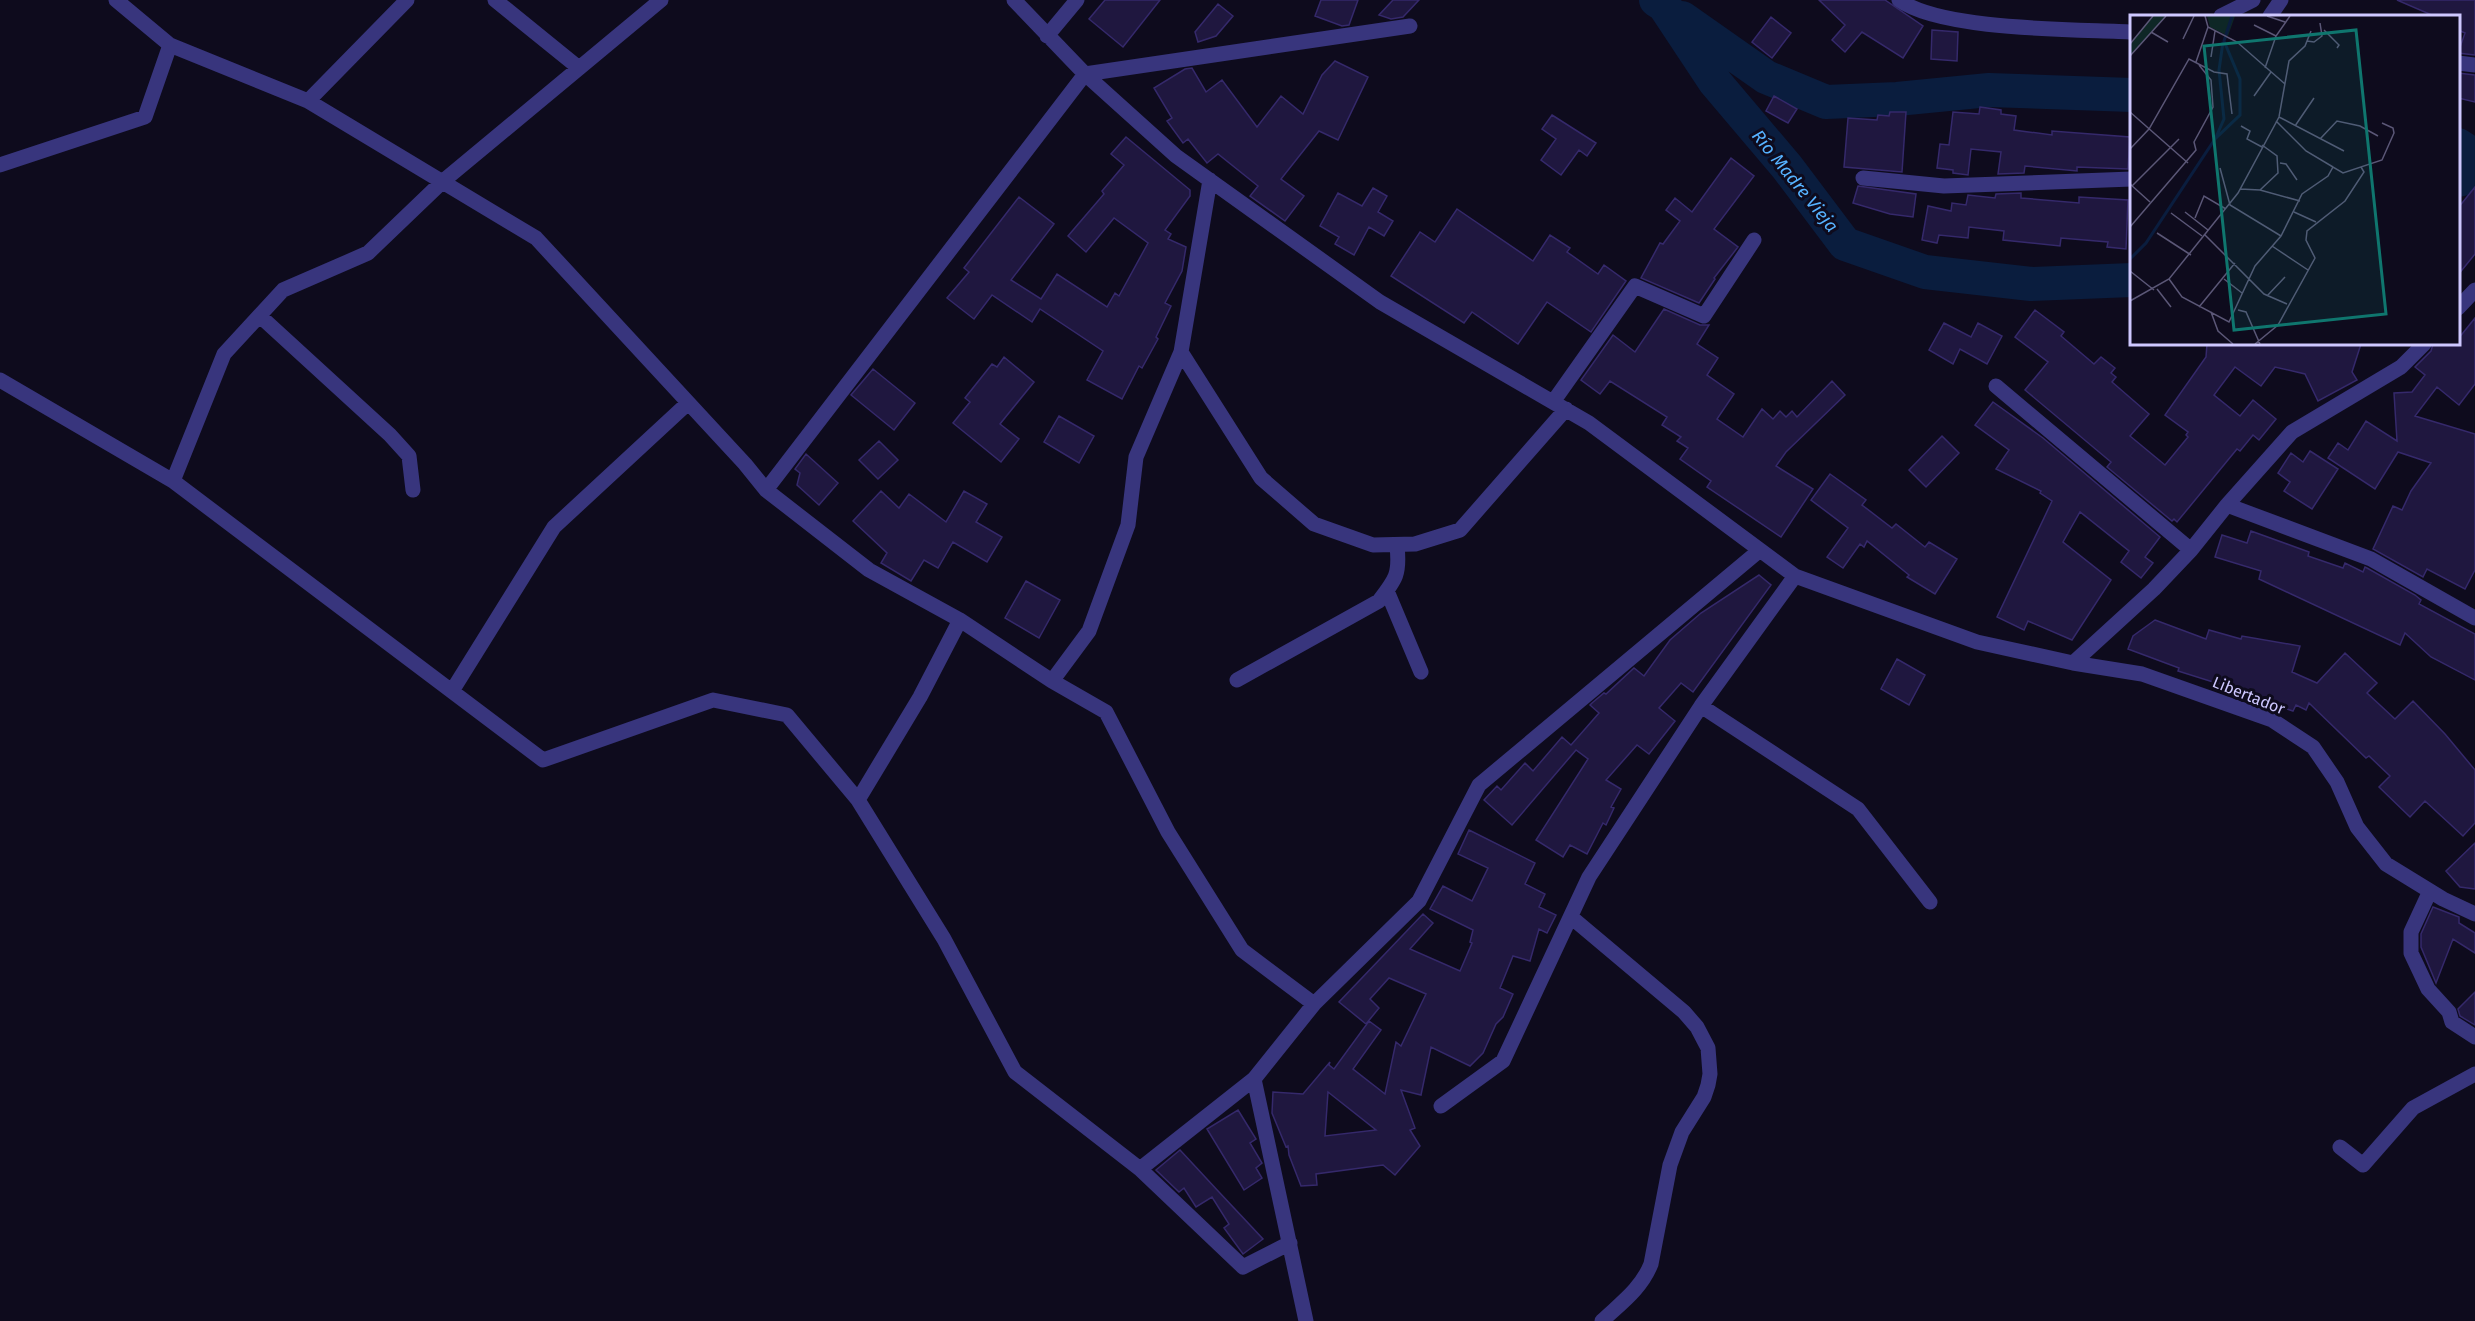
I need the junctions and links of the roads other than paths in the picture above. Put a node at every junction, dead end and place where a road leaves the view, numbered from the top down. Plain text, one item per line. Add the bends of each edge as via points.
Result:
1 (116, 0) edge
2 (406, 0) edge
3 (495, 0) edge
4 (661, 0) edge
5 (1014, 0) edge
6 (1077, 0) edge
7 (1899, 0) edge
8 (2253, 0) edge
9 (2281, 0) edge
10 (2223, 15) edge
11 (2271, 15) edge
12 (1410, 26) dead end
13 (2130, 32) edge
14 (1047, 36) junction
15 (170, 45) junction
16 (2460, 63) edge
17 (2475, 65) edge
18 (579, 68) junction
19 (1085, 74) junction
20 (308, 101) junction
21 (0, 165) edge
22 (1863, 178) dead end
23 (1210, 180) junction
24 (2130, 180) edge
25 (442, 182) junction
26 (1754, 240) dead end
27 (2475, 290) edge
28 (2460, 306) edge
29 (260, 316) junction
30 (2423, 345) edge
31 (1181, 352) junction
32 (0, 380) edge
33 (1996, 386) dead end
34 (688, 403) junction
35 (1559, 406) junction
36 (173, 481) junction
37 (413, 490) dead end
38 (766, 490) junction
39 (2227, 505) junction
40 (1397, 546) junction
41 (1760, 550) junction
42 (2191, 550) junction
43 (1794, 576) junction
44 (1387, 591) junction
45 (2475, 618) edge
46 (960, 620) junction
47 (2073, 663) junction
48 (1420, 672) dead end
49 (1237, 680) dead end
50 (1052, 681) junction
51 (452, 691) junction
52 (1701, 706) junction
53 (858, 800) junction
54 (2430, 891) junction
55 (1930, 902) dead end
56 (2475, 914) edge
57 (1570, 917) junction
58 (1314, 1004) junction
59 (2475, 1036) edge
60 (2475, 1074) edge
61 (1254, 1079) junction
62 (1441, 1106) dead end
63 (2340, 1147) dead end
64 (1140, 1169) junction
65 (1290, 1243) junction
66 (1306, 1321) edge
67 (1602, 1321) edge

1 - 15 street
2 - 20 street
3 - 18 street
4 - 18 street
5 - 14 street, Libertador
6 - 14 street
7 - 13 street via 1908,7 1944,18
8 - 10 street
9 - 11 street
12 - 19 street
14 - 19 street, Libertador
15 - 20 street
15 - 21 street via 145,117
16 - 17 street
18 - 25 street
19 - 23 street, Libertador via 1176,156
19 - 38 street
20 - 25 street
22 - 24 street via 1944,186
23 - 31 street
23 - 35 street, Libertador via 1380,302
25 - 29 street via 368,253 284,290
25 - 34 street via 536,238
26 - 35 street via 1704,316 1635,286
27 - 28 street
29 - 36 street via 224,354
29 - 37 street via 409,456
30 - 39 street via 2402,367 2292,432
31 - 40 street via 1261,478 1314,524 1373,544
31 - 50 street via 1136,457 1128,525 1089,632
32 - 36 street
33 - 42 street
34 - 38 street
34 - 51 street via 554,527
35 - 40 street via 1460,530
35 - 41 street, Libertador via 1589,423
36 - 51 street
38 - 46 street via 870,570
39 - 42 street
39 - 45 street via 2371,559
40 - 44 street via 1399,566
41 - 43 street, Libertador
41 - 58 street via 1479,785 1419,901
42 - 47 street via 2154,590
43 - 47 street, Libertador via 1977,642
43 - 52 street
44 - 48 street
44 - 49 street via 1379,601
46 - 50 street
46 - 53 street via 920,697
47 - 54 street, Libertador via 2142,674 2272,720 2313,747 2337,782 2357,827 2386,864
50 - 58 street via 1106,712 1168,832 1242,950
51 - 53 street via 543,760 713,700 787,716
52 - 55 street via 1858,809
52 - 57 street via 1589,877
53 - 64 street via 944,939 1015,1072
54 - 56 street, Libertador
54 - 59 street via 2410,932 2410,953 2428,989 2449,1012 2452,1023
57 - 62 street via 1503,1060
57 - 67 street via 1684,1012 1703,1037 1710,1061 1704,1097 1682,1132 1670,1165 1647,1274 1634,1292
58 - 61 street
60 - 63 street via 2413,1108 2363,1165
61 - 64 street
61 - 65 street
64 - 65 street via 1243,1267
65 - 66 street

